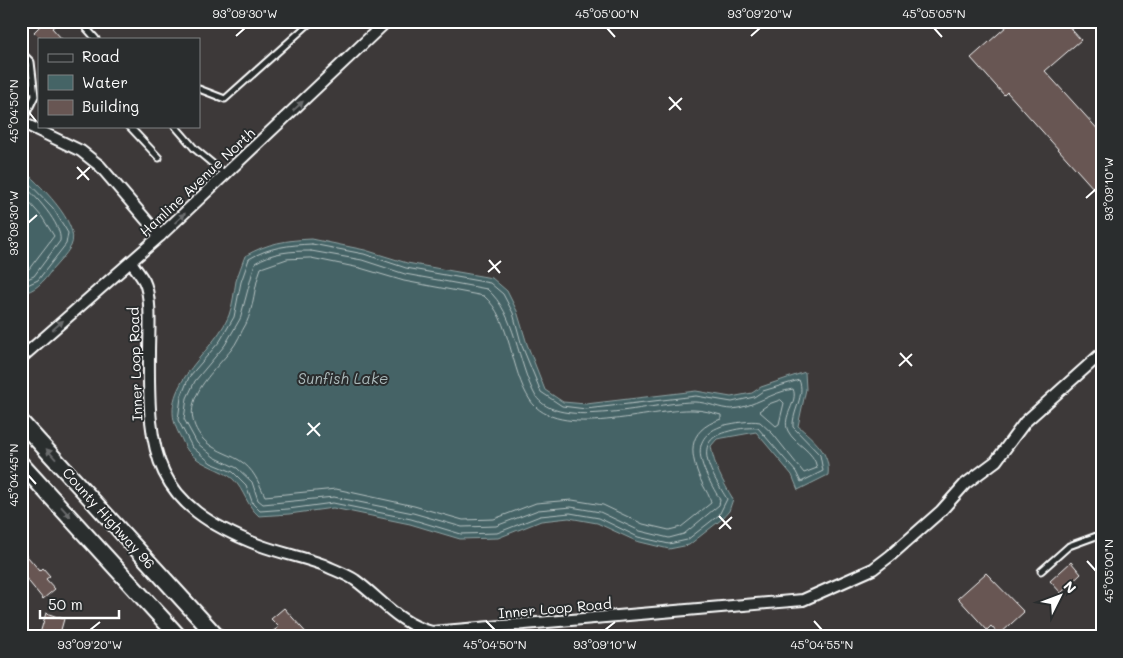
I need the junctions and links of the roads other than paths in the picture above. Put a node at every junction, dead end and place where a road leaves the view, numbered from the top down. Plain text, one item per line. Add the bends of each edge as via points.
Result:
1 (80, 21) edge
2 (312, 21) edge
3 (387, 21) edge
4 (95, 38) edge
5 (21, 52) edge
6 (21, 83) edge
7 (33, 87) junction
8 (200, 89) edge
9 (21, 104) edge
10 (22, 122) edge
11 (132, 128) edge
12 (177, 128) edge
13 (158, 158) dead end
14 (226, 174) junction
15 (160, 236) junction
16 (131, 262) junction
17 (1102, 353) edge
18 (21, 358) edge
19 (21, 422) edge
20 (21, 464) edge
21 (21, 469) edge
22 (41, 485) junction
23 (1102, 534) edge
24 (1040, 571) dead end
25 (179, 637) edge
26 (217, 637) edge

1 - 4 lane
2 - 8 lane via 225,99
14 -> 3 street, Hamline Avenue North
5 - 7 lane via 31,62
6 - 7 lane
7 - 9 lane
7 - 10 lane via 35,96
10 - 15 street via 81,151 100,166
11 - 13 lane
12 - 14 lane via 195,149
15 -> 14 street, Hamline Avenue North
15 - 16 street, Hamline Avenue North
16 - 17 street, Inner Loop Road via 144,282 149,312 148,411 152,437 159,462 172,488 196,512 225,530 260,545 322,564 353,579 416,628 432,632 803,600 873,569 890,556 941,511 965,484 996,461 1029,418
18 -> 16 street, Hamline Avenue North
26 -> 19 main road, County Highway 96
20 - 22 main road, County Highway 96
21 - 22 main road
22 -> 25 main road, County Highway 96
23 - 24 lane via 1069,546

